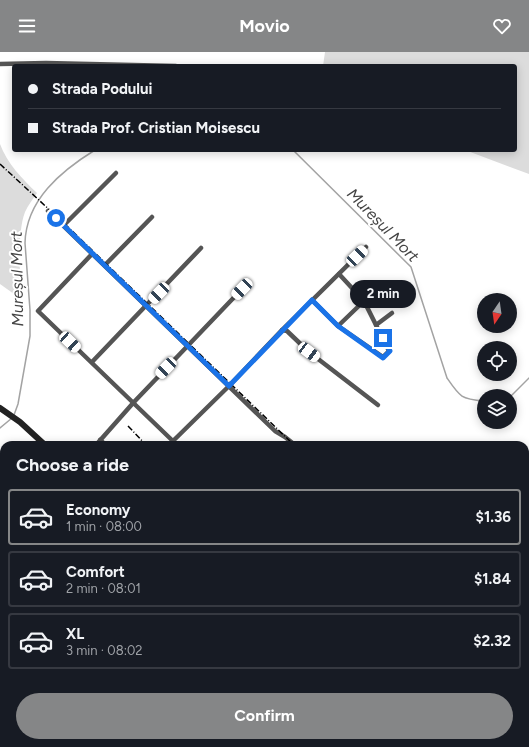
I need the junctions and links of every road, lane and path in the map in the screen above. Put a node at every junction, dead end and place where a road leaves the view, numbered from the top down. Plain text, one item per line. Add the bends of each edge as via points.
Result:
1 (0, 64) edge
2 (89, 64) edge
3 (116, 173) dead end
4 (48, 211) dead end
5 (152, 217) dead end
6 (64, 225) junction
7 (366, 247) dead end
8 (201, 248) dead end
9 (92, 254) junction
10 (105, 265) junction
11 (339, 274) junction
12 (242, 289) dead end
13 (312, 300) junction
14 (364, 301) junction
15 (146, 306) junction
16 (392, 313) dead end
17 (376, 325) junction
18 (338, 326) junction
19 (282, 330) junction
20 (187, 346) junction
21 (92, 362) junction
22 (229, 386) junction
23 (134, 402) junction
24 (378, 405) dead end
25 (0, 408) edge
26 (100, 440) edge
27 (41, 441) edge
28 (173, 441) edge
29 (177, 441) edge
30 (290, 441) edge

1 - 2 street
3 - 6 street
4 - 6 street
5 - 10 street
6 - 9 street
7 - 11 street
8 - 15 street
9 - 10 street
9 - 21 street via 38,311
10 - 15 street
11 - 13 street
11 - 14 street
12 - 20 street
13 - 18 street
13 - 19 street
14 - 17 street
14 - 18 street
15 - 20 street
15 - 21 street
16 - 17 street
17 - 18 street via 390,351 383,358
19 - 22 street
19 - 24 street
20 - 22 street
20 - 23 street
21 - 23 street
22 - 29 street
22 - 30 street via 275,431
23 - 26 street
23 - 28 street
25 - 27 street via 12,415

